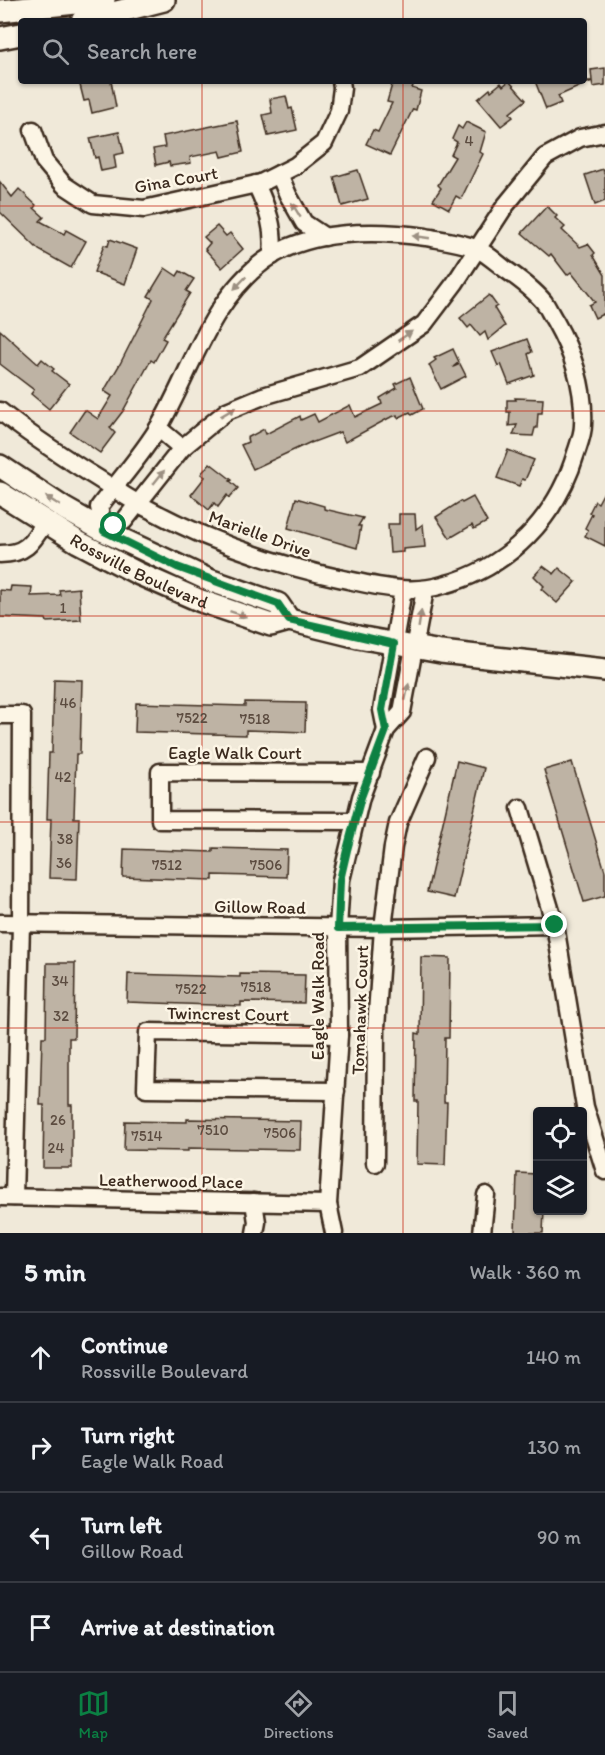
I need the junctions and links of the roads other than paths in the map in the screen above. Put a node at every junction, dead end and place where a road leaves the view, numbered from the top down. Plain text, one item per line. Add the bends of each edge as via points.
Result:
1 (104, 0) edge
2 (164, 0) edge
3 (0, 11) edge
4 (94, 18) edge
5 (18, 35) edge
6 (0, 38) edge
7 (341, 84) edge
8 (33, 130) dead end
9 (605, 133) edge
10 (279, 174) junction
11 (256, 184) junction
12 (324, 237) junction
13 (478, 249) junction
14 (272, 256) junction
15 (0, 411) edge
16 (158, 428) junction
17 (182, 448) junction
18 (0, 466) edge
19 (113, 488) junction
20 (0, 493) edge
21 (137, 503) junction
22 (45, 522) junction
23 (104, 531) junction
24 (0, 554) edge
25 (403, 590) junction
26 (425, 590) junction
27 (289, 620) junction
28 (394, 644) junction
29 (416, 648) junction
30 (605, 670) edge
31 (0, 715) edge
32 (386, 730) junction
33 (427, 757) dead end
34 (371, 773) junction
35 (520, 808) dead end
36 (354, 821) junction
37 (0, 923) edge
38 (21, 924) junction
39 (555, 925) junction
40 (338, 928) junction
41 (383, 928) junction
42 (339, 1035) junction
43 (336, 1091) junction
44 (375, 1163) dead end
45 (605, 1172) edge
46 (486, 1195) dead end
47 (7, 1197) edge
48 (254, 1202) junction
49 (328, 1204) junction
50 (255, 1233) edge
51 (334, 1233) edge
52 (482, 1233) edge

1 - 3 main road
2 - 4 main road
5 - 6 main road
7 - 10 street, Gina Court via 339,111 324,143
8 - 11 street, Gina Court via 44,161 64,185 93,204 144,209
9 - 13 street via 580,138 545,157 505,206
10 - 11 street, Gina Court
12 -> 10 street via 304,223
11 - 14 street via 268,210 274,237
13 -> 12 street via 396,233
12 - 14 street
17 -> 13 street via 226,411 360,368 424,324
13 - 26 street, Marielle Drive via 544,302 575,365 583,429 570,475 546,517 513,552 463,579
14 -> 16 street via 230,294 214,318
15 - 19 street, Marielle Drive
16 - 17 street
16 - 19 street
21 -> 17 street
23 -> 18 main road, Rossville Boulevard
19 - 21 street, Marielle Drive
19 - 23 street via 99,507
20 - 22 main road, Rossville Boulevard
21 - 23 street via 124,521
21 - 25 street, Marielle Drive via 212,539 300,570
22 - 24 street via 32,544
22 -> 27 main road, Rossville Boulevard via 117,564 201,601 271,625
23 - 27 main road, Rossville Boulevard via 198,576 278,604
25 - 26 street, Marielle Drive
25 - 28 street
29 -> 26 street
27 - 28 main road, Rossville Boulevard
28 - 29 main road, Rossville Boulevard
28 - 32 street, Eagle Walk Road via 382,710
29 - 30 main road, Rossville Boulevard
32 -> 29 street, Eagle Walk Road via 402,712
31 - 38 street, Leatherwood Place via 22,715
32 - 34 street, Eagle Walk Road
33 - 41 street, Tomahawk Court via 398,823
34 - 36 street, Eagle Walk Road
34 - 36 street, Eagle Walk Court via 160,772 160,820
35 - 39 street
36 - 40 street, Eagle Walk Road via 340,880
37 - 38 street, Gillow Road
38 - 40 street, Gillow Road
38 - 47 street, Leatherwood Place
39 - 41 street, Gillow Road
39 - 45 street via 585,1107
40 - 41 street, Gillow Road
40 - 42 street, Eagle Walk Road
41 - 44 street, Tomahawk Court via 376,1028
42 - 43 street, Eagle Walk Road
42 - 43 street, Twincrest Court via 148,1032 146,1089
43 - 49 street, Eagle Walk Road
46 - 52 street
47 - 48 street, Leatherwood Place
48 - 49 street, Leatherwood Place
48 - 50 street
49 - 51 street, Eagle Walk Road

